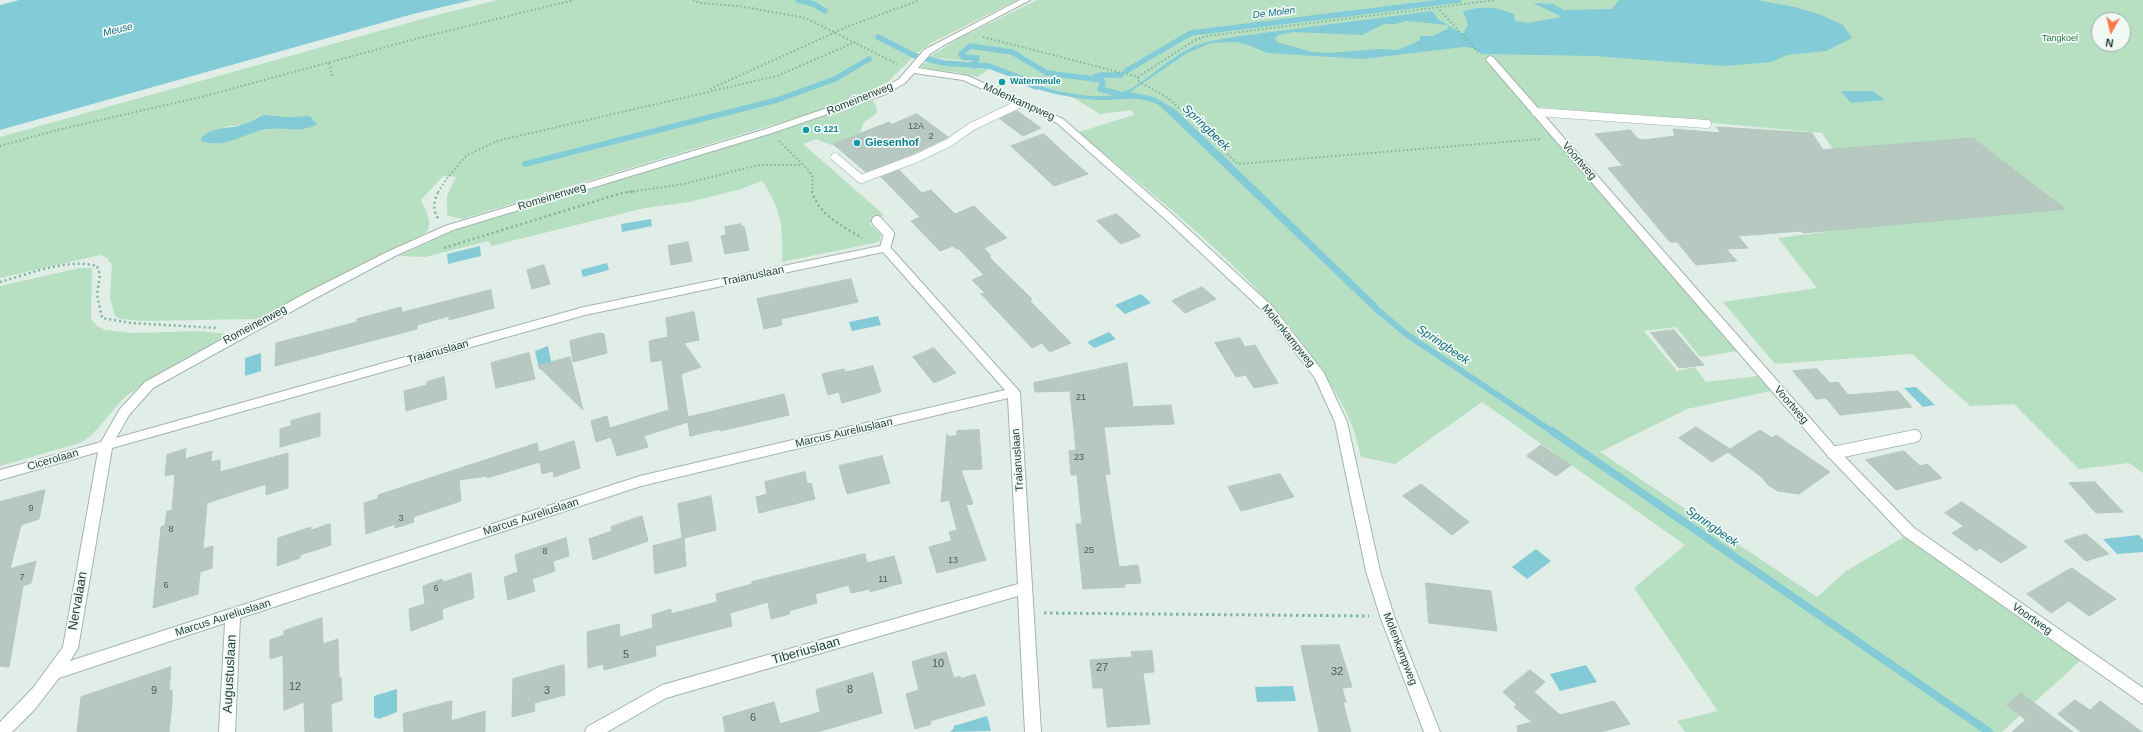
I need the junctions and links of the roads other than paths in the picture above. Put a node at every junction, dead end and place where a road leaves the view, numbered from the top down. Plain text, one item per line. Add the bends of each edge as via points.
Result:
1 (1026, 0) edge
2 (1490, 59) dead end
3 (914, 66) junction
4 (1021, 103) junction
5 (1536, 112) junction
6 (1707, 124) dead end
7 (835, 157) dead end
8 (877, 221) dead end
9 (885, 248) junction
10 (1014, 392) junction
11 (1915, 436) dead end
12 (106, 445) junction
13 (1833, 453) junction
14 (0, 475) edge
15 (1026, 588) junction
16 (233, 615) junction
17 (57, 672) junction
18 (2143, 697) edge
19 (0, 732) edge
20 (227, 732) edge
21 (593, 732) edge
22 (1033, 732) edge
23 (1432, 732) edge

1 - 3 street, Romeinenweg via 927,52
2 - 5 street, Voortweg
3 - 4 street, Molenkampweg via 965,78
3 - 12 street, Romeinenweg via 902,81 883,92 769,131 449,228 391,254 235,336 149,385 124,412
4 - 7 lane via 971,127 950,142 918,158 860,179
4 - 23 street, Molenkampweg via 1060,121 1169,217 1268,309 1320,376 1341,422 1372,571
5 - 6 lane
5 - 13 street, Voortweg
8 - 9 lane via 889,234
9 - 10 street
9 - 12 street, Traianuslaan via 584,311
10 - 15 street, Traianuslaan
10 - 16 street, Marcus Aureliuslaan via 640,481
11 - 13 lane
12 - 14 street, Cicerolaan
12 - 17 street, Nervalaan via 70,648
13 - 18 street, Voortweg via 1909,532
15 - 21 street, Tiberiuslaan via 662,692
15 - 22 street, Traianuslaan
16 - 17 street, Marcus Aureliuslaan
16 - 20 street, Augustuslaan
17 - 19 street, Nervalaan via 23,713

